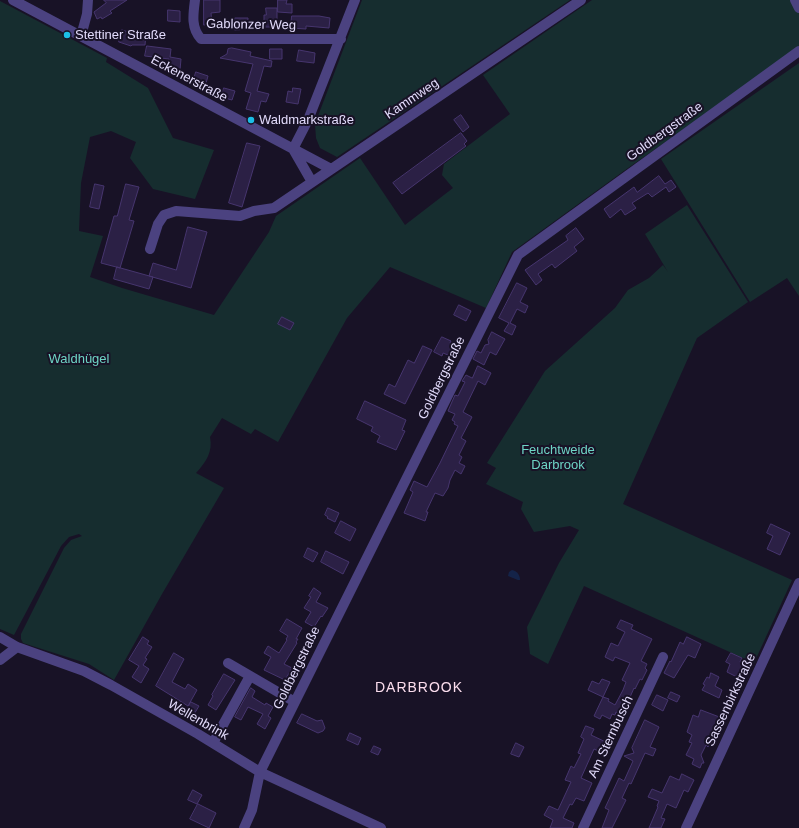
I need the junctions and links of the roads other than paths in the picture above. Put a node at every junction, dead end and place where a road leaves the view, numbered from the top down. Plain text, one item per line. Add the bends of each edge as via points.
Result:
1 (13, 0) edge
2 (88, 0) edge
3 (195, 0) edge
4 (355, 0) edge
5 (581, 0) edge
6 (795, 0) edge
7 (799, 8) edge
8 (81, 36) junction
9 (341, 39) junction
10 (799, 51) edge
11 (293, 148) junction
12 (330, 169) junction
13 (312, 182) junction
14 (150, 249) dead end
15 (799, 583) edge
16 (0, 637) edge
17 (17, 647) junction
18 (663, 657) dead end
19 (0, 660) edge
20 (228, 663) dead end
21 (250, 676) junction
22 (295, 702) junction
23 (212, 743) junction
24 (260, 772) junction
25 (244, 828) edge
26 (381, 828) edge
27 (583, 828) edge
28 (686, 828) edge

1 - 8 street, Eckenerstraße
2 - 8 street
3 - 9 street, Gablonzer Weg via 193,21 195,33 201,39
4 - 9 street
5 - 12 street, Kammweg
6 - 7 street
8 - 11 street, Eckenerstraße
9 - 11 street via 308,120
10 - 22 street, Goldbergstraße via 518,255
11 - 12 street, Eckenerstraße
11 - 13 street
12 - 13 street, Kammweg
13 - 14 street, Kammweg via 274,208 240,216 176,211 164,215 158,224
15 - 28 street, Sassenbirkstraße
16 - 17 street, Wellenbrink
17 - 19 street
17 - 23 street, Wellenbrink via 84,671
18 - 27 street, Am Sternbusch
20 - 21 street
21 - 22 street
21 - 23 street
22 - 24 street, Goldbergstraße
23 - 24 street, Wellenbrink
24 - 25 street, Goldbergstraße via 252,810
24 - 26 street, Wellenbrink

